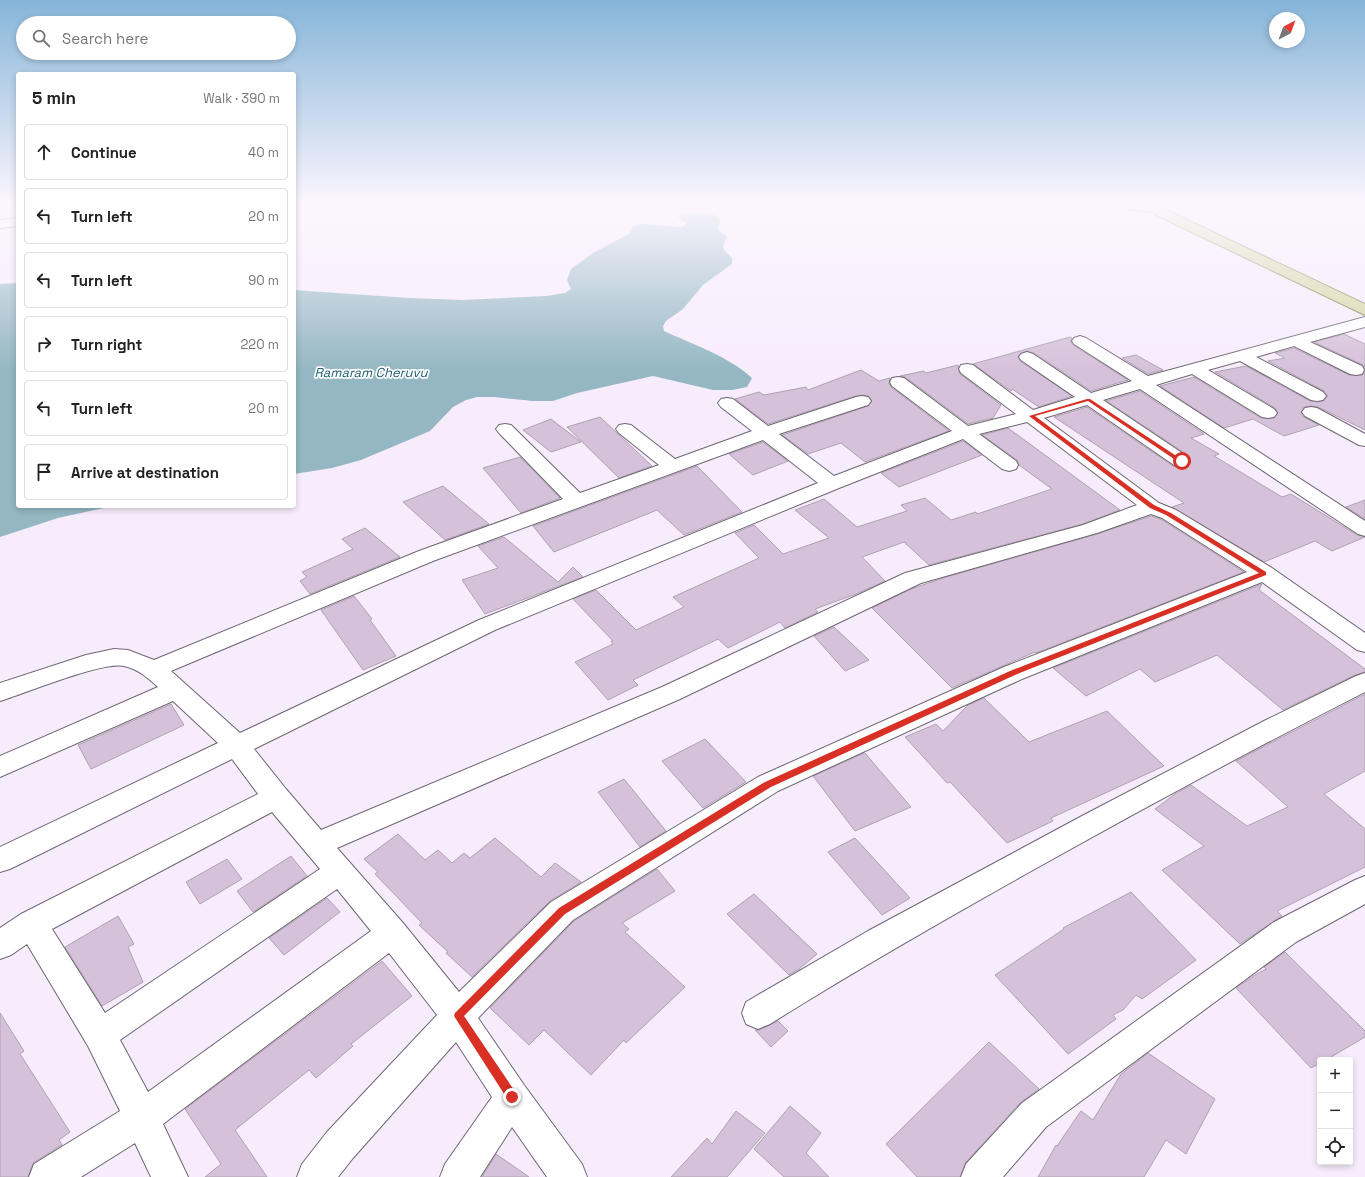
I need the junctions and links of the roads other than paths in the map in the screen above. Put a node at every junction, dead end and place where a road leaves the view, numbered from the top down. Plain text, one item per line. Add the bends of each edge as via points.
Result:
1 (1260, 260) edge
2 (1365, 310) edge
3 (1365, 322) edge
4 (1080, 341) dead end
5 (1297, 342) junction
6 (1243, 356) junction
7 (1027, 357) dead end
8 (967, 369) dead end
9 (1196, 369) junction
10 (1356, 370) dead end
11 (898, 382) dead end
12 (1144, 382) junction
13 (1089, 400) junction
14 (862, 401) dead end
15 (727, 402) dead end
16 (1268, 413) dead end
17 (1031, 416) junction
18 (505, 429) dead end
19 (625, 429) dead end
20 (966, 432) junction
21 (765, 433) junction
22 (1365, 441) edge
23 (1182, 461) dead end
24 (1009, 464) dead end
25 (672, 466) junction
26 (832, 484) junction
27 (577, 502) junction
28 (1152, 506) junction
29 (1365, 530) edge
30 (1264, 573) junction
31 (1365, 644) edge
32 (154, 669) junction
33 (1365, 682) edge
34 (176, 689) junction
35 (0, 692) edge
36 (236, 745) junction
37 (0, 767) edge
38 (276, 797) junction
39 (316, 844) junction
40 (0, 860) edge
41 (338, 872) junction
42 (1365, 889) edge
43 (32, 924) junction
44 (392, 934) junction
45 (0, 945) edge
46 (758, 1013) dead end
47 (458, 1016) junction
48 (100, 1035) junction
49 (512, 1097) junction
50 (142, 1118) junction
51 (47, 1177) edge
52 (170, 1177) edge
53 (315, 1177) edge
54 (458, 1177) edge
55 (569, 1177) edge
56 (979, 1177) edge

1 - 2 main road
3 - 5 street
4 - 12 street
5 - 6 street
5 - 10 street
6 - 9 street
6 - 22 street
7 - 13 street
8 - 17 street
9 - 12 street
9 - 16 street
11 - 20 street
12 - 13 street
12 - 29 street via 1228,441
13 - 17 street
13 - 23 street
14 - 21 street
15 - 21 street
17 - 20 street
17 - 28 street
18 - 27 street
19 - 25 street
20 - 24 street
20 - 26 street
21 - 25 street
21 - 26 street
25 - 27 street
26 - 36 street via 487,625
27 - 32 street via 426,556
28 - 30 street
28 - 39 street via 1090,529 913,578 670,693
30 - 31 street
30 - 47 street via 1013,673 768,784 562,911
32 - 34 street
32 - 35 street via 128,658 114,657 94,661
33 - 46 street via 1270,728 1129,803 824,971
34 - 36 street
34 - 37 street
36 - 38 street
36 - 40 street
38 - 39 street
38 - 43 street
39 - 41 street
41 - 44 street
41 - 48 street
42 - 56 street via 1285,932 1034,1115
43 - 45 street
43 - 48 street
44 - 47 street
44 - 50 street
47 - 49 street
47 - 53 street via 340,1145
48 - 50 street
49 - 54 street
49 - 55 street
50 - 51 street
50 - 52 street

